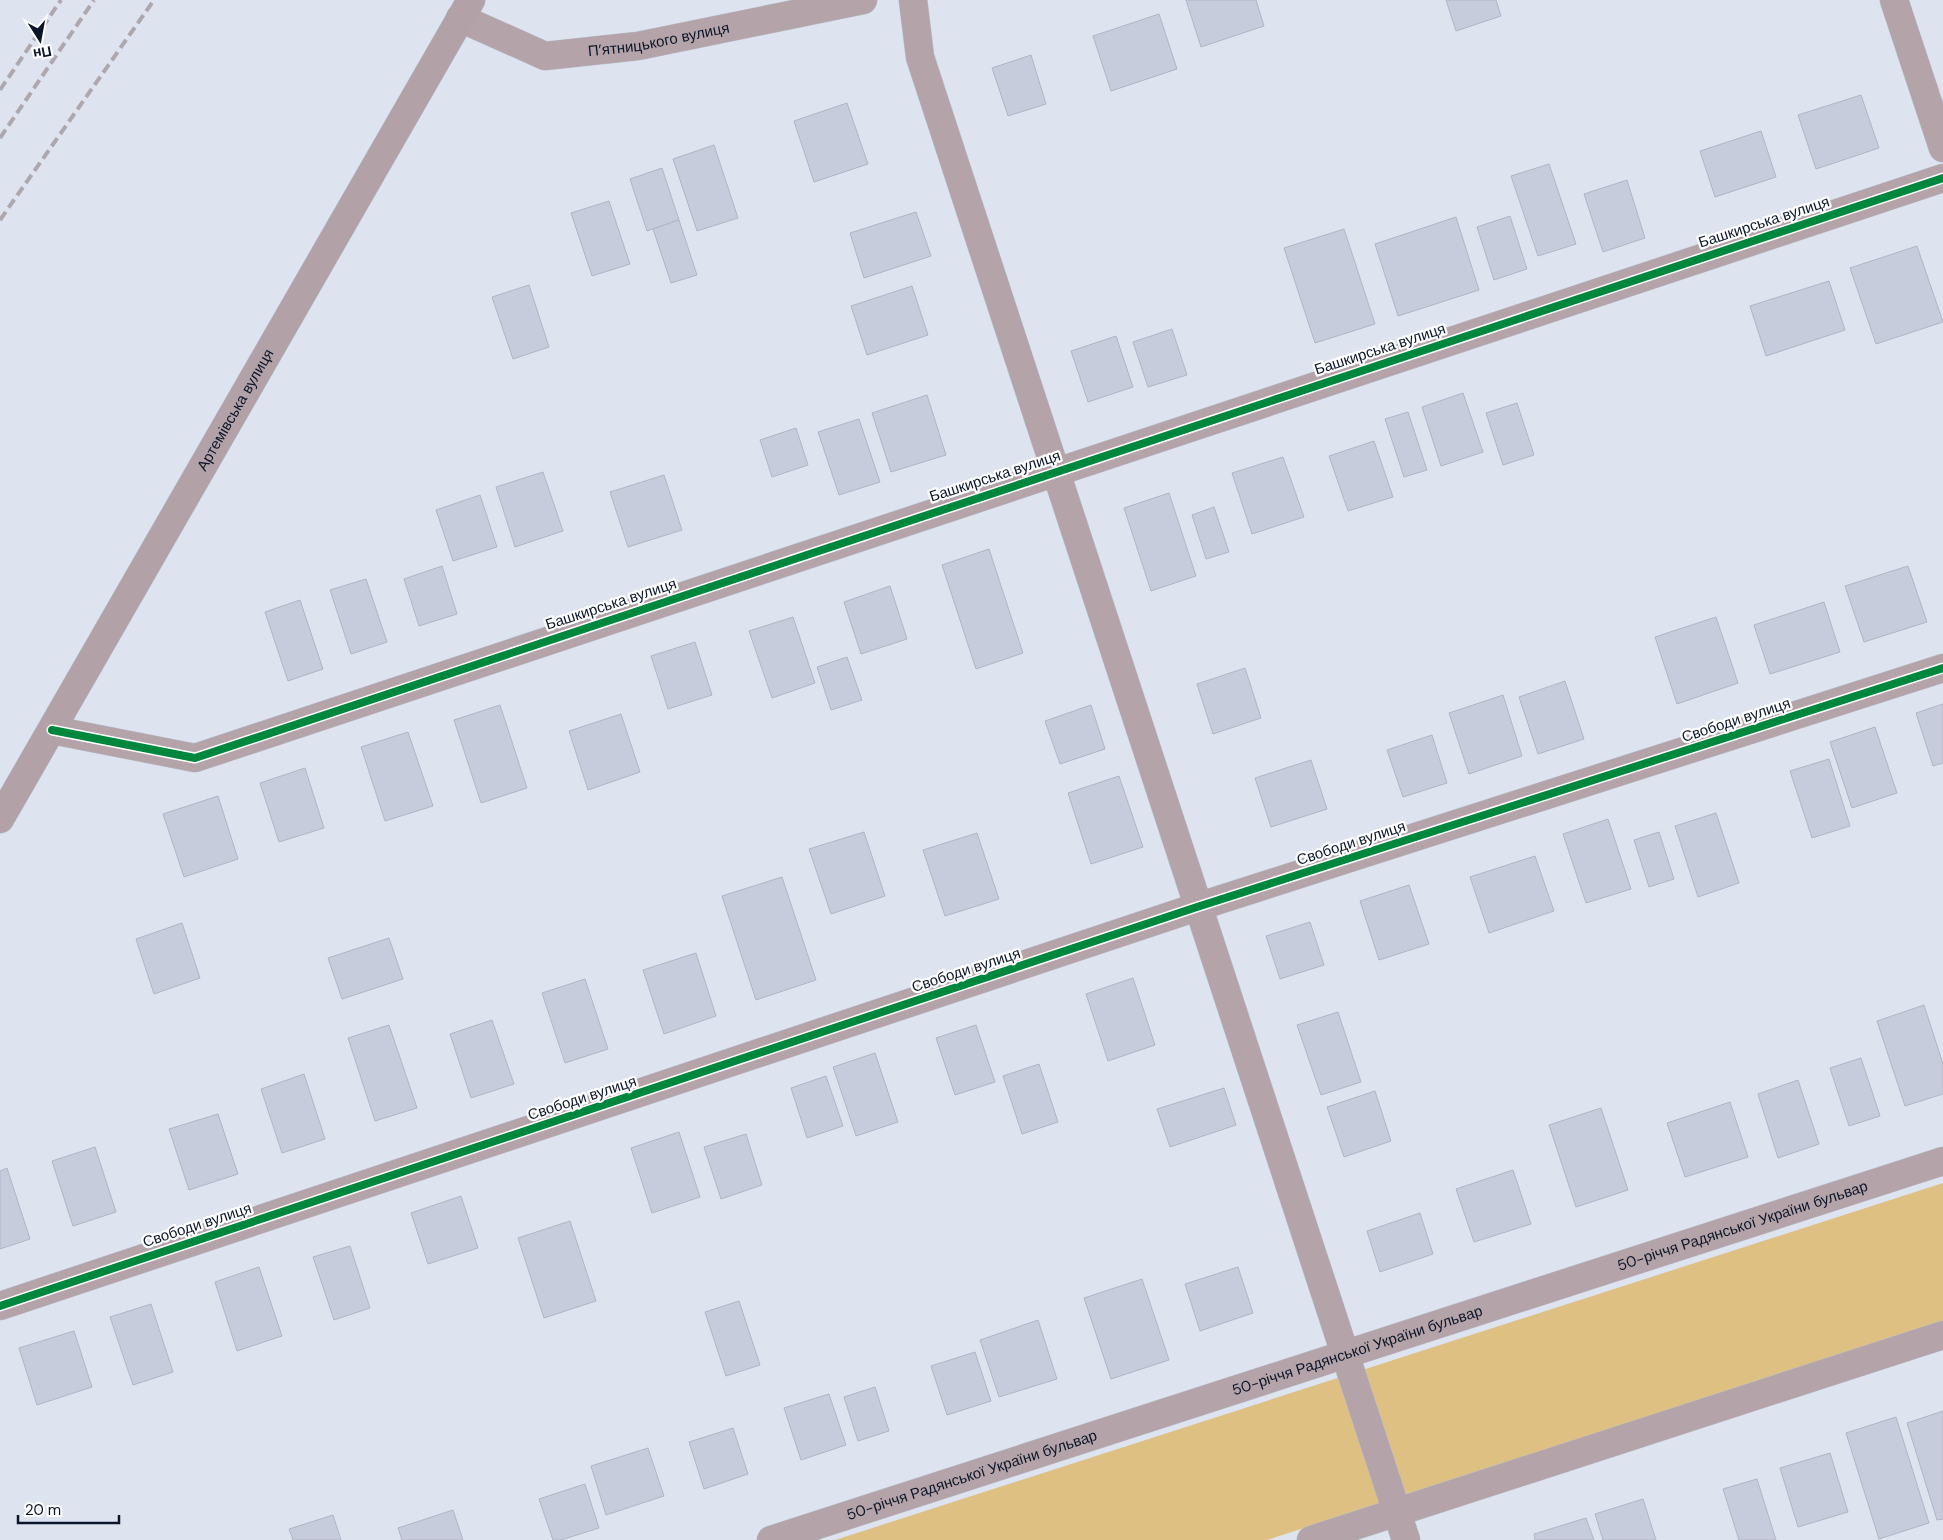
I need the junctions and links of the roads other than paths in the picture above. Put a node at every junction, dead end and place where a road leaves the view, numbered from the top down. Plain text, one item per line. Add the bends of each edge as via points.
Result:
1 (863, 0) edge
2 (913, 0) edge
3 (1894, 0) edge
4 (465, 9) edge
5 (1943, 148) edge
6 (1943, 178) edge
7 (1056, 470) junction
8 (1943, 668) edge
9 (52, 730) junction
10 (0, 819) edge
11 (1197, 907) junction
12 (1943, 1161) edge
13 (0, 1306) edge
14 (1943, 1335) edge
15 (1346, 1354) junction
16 (1396, 1512) junction
17 (771, 1540) edge
18 (1311, 1540) edge
19 (1406, 1540) edge

1 - 4 street, П’ятницького вулиця via 638,46 545,56
2 - 7 street via 920,57
3 - 5 street
4 - 9 main road, Артемівська вулиця
6 - 7 street, Башкирська вулиця
7 - 9 street, Башкирська вулиця via 195,758
7 - 11 street
8 - 11 street, Свободи вулиця
9 - 10 main road, Артемівська вулиця
11 - 13 street, Свободи вулиця
11 - 15 street
12 - 15 street, 50-річчя Радянської України бульвар
14 - 16 street
15 - 16 street
15 - 17 street, 50-річчя Радянської України бульвар
16 - 18 street
16 - 19 street

